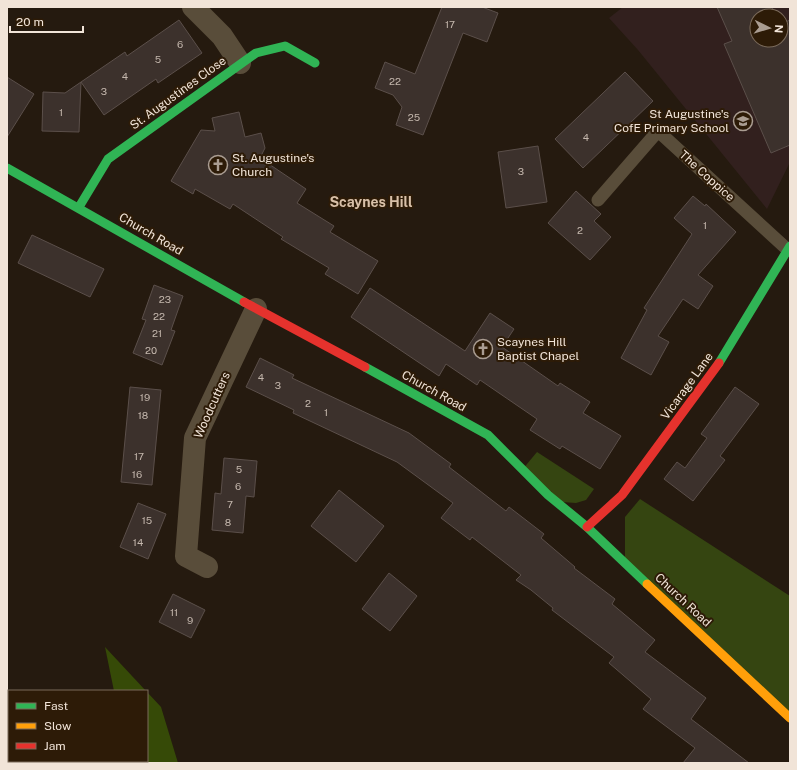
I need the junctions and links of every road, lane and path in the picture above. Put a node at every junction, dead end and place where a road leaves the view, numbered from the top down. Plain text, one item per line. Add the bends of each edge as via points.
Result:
1 (193, 7) edge
2 (240, 63) junction
3 (315, 63) dead end
4 (7, 168) edge
5 (598, 200) dead end
6 (80, 207) junction
7 (789, 248) edge
8 (256, 308) junction
9 (587, 527) junction
10 (208, 567) dead end
11 (790, 718) edge

1 - 2 street via 222,36
2 - 3 street, St. Augustines Close via 256,53 285,46
2 - 6 street, St. Augustines Close via 108,159
4 - 6 street, Church Road
5 - 7 lane, The Coppice via 658,131
6 - 8 street, Church Road
7 - 9 street, Vicarage Lane via 725,354 622,494
8 - 9 street, Church Road via 488,435 548,495
8 - 10 street, Woodcutters via 195,438 186,556
9 - 11 street, Church Road

